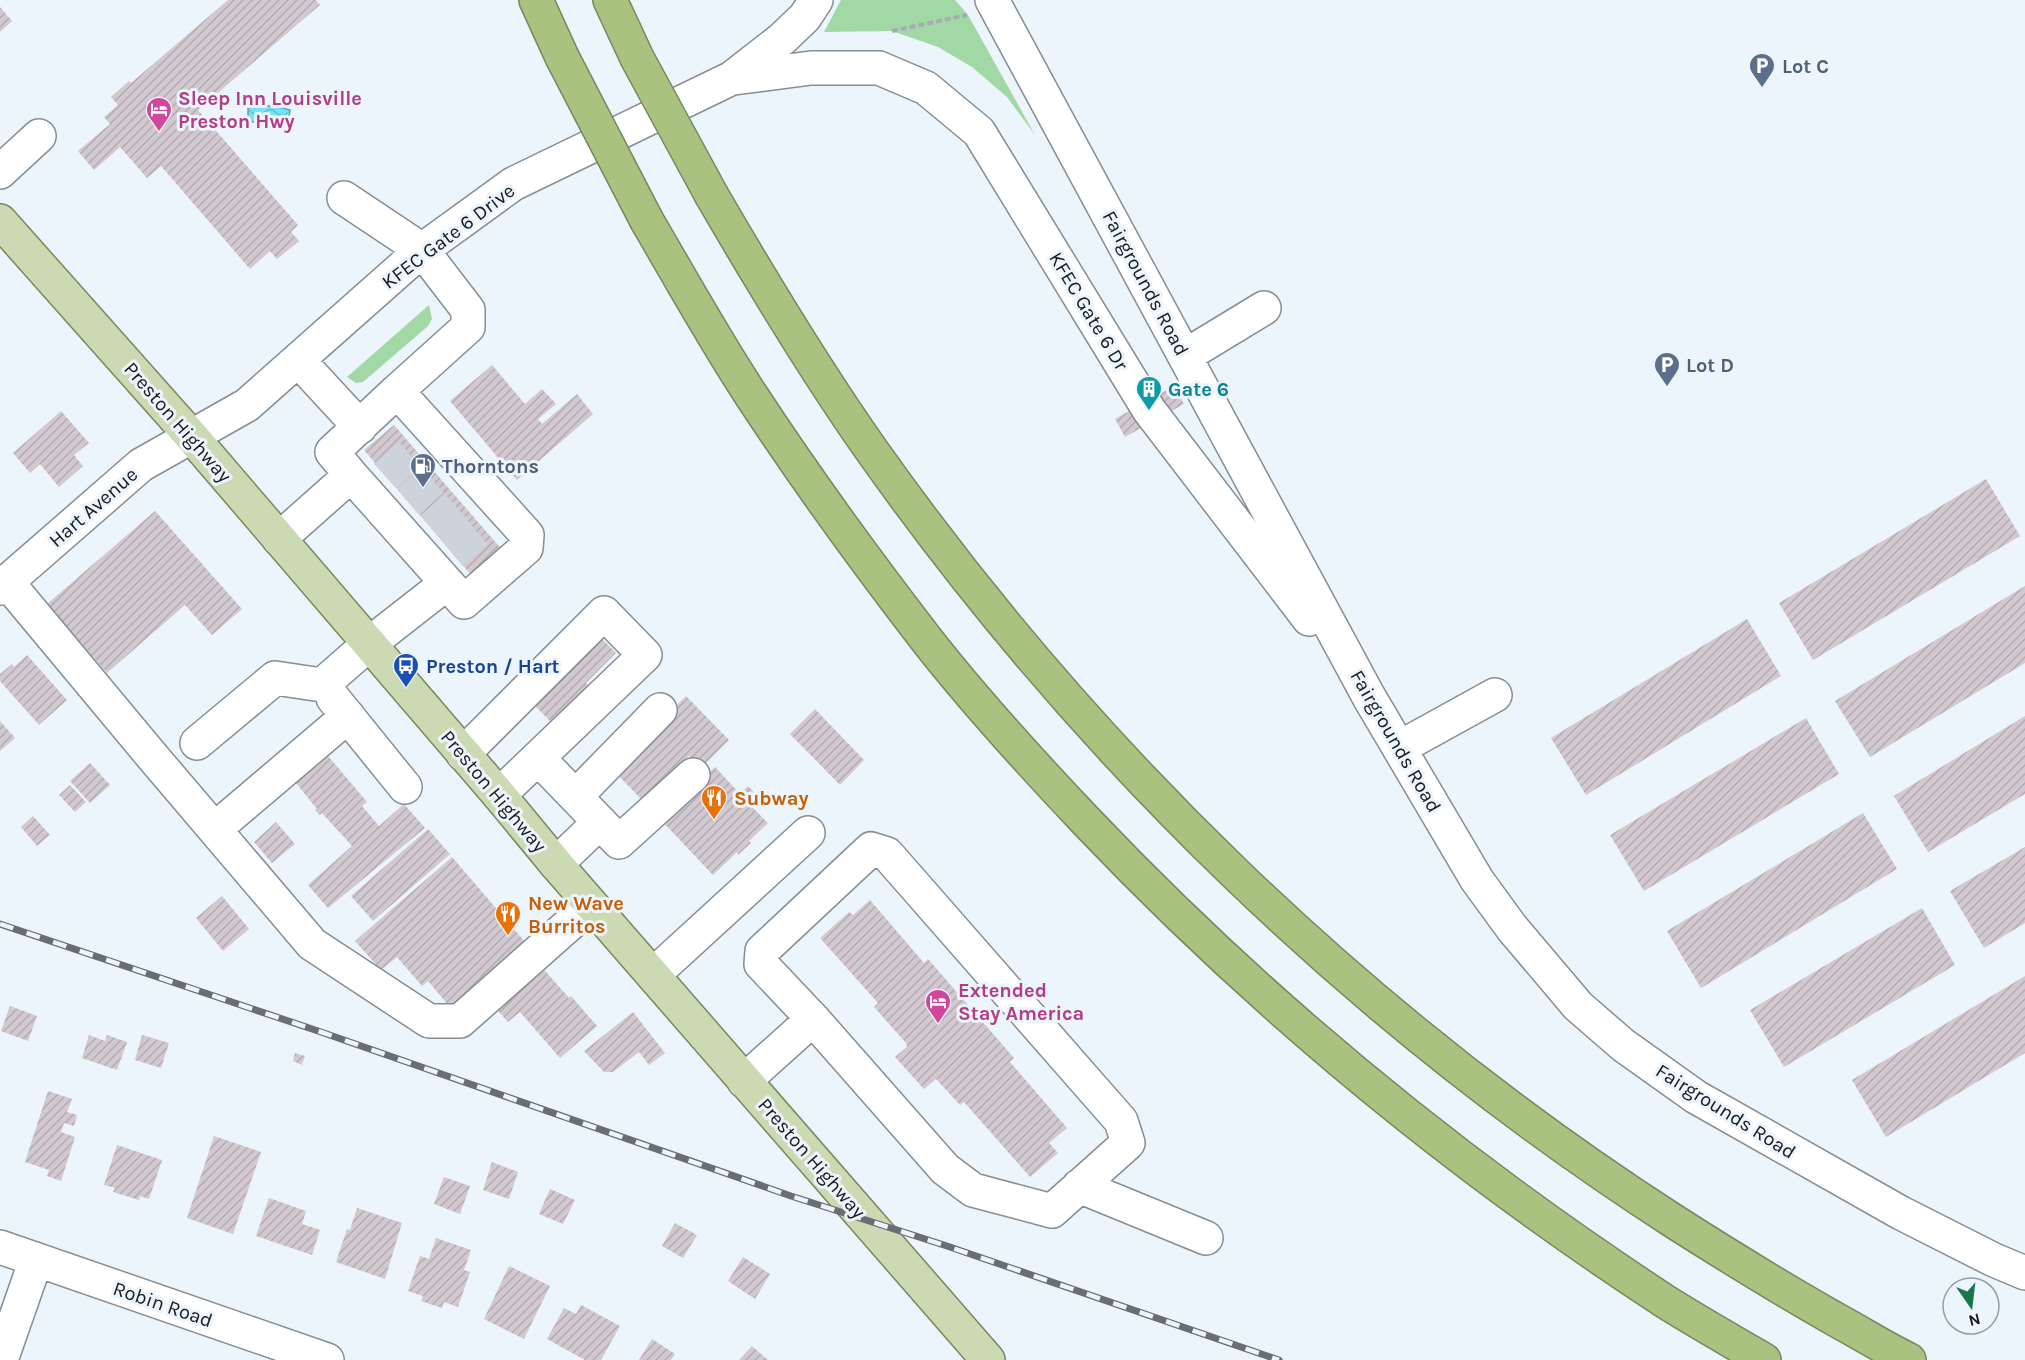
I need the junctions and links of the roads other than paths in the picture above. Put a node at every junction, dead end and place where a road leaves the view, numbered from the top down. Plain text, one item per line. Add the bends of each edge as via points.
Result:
1 (536, 0) edge
2 (610, 0) edge
3 (816, 0) edge
4 (980, 8) edge
5 (732, 78) junction
6 (39, 136) dead end
7 (0, 172) edge
8 (344, 198) dead end
9 (0, 221) edge
10 (422, 250) junction
11 (1264, 308) dead end
12 (1185, 356) junction
13 (298, 360) junction
14 (397, 391) junction
15 (360, 427) junction
16 (192, 437) junction
17 (367, 481) junction
18 (279, 539) junction
19 (445, 569) junction
20 (4, 585) edge
21 (369, 644) junction
22 (322, 685) junction
23 (1496, 695) dead end
24 (1369, 697) junction
25 (660, 710) dead end
26 (348, 716) junction
27 (196, 742) dead end
28 (1399, 748) junction
29 (463, 754) junction
30 (538, 758) junction
31 (693, 775) dead end
32 (405, 787) dead end
33 (499, 795) junction
34 (576, 796) junction
35 (600, 822) junction
36 (215, 829) junction
37 (808, 833) dead end
38 (556, 864) junction
39 (591, 905) junction
40 (652, 975) junction
41 (813, 1019) junction
42 (744, 1081) junction
43 (1079, 1186) junction
44 (1206, 1238) dead end
45 (0, 1248) edge
46 (36, 1260) junction
47 (2025, 1273) edge
48 (1, 1360) edge
49 (327, 1360) edge
50 (988, 1360) edge
51 (1764, 1360) edge
52 (1909, 1360) edge

1 - 51 highway, bridge via 647,221 749,393 928,642 1028,760 1130,868 1237,971 1339,1060 1463,1160 1669,1304
2 - 52 highway, bridge via 712,196 786,322 870,448 961,571 1059,689 1164,804 1359,988 1528,1122 1757,1275
3 - 5 street via 782,39
4 - 12 street, Fairgrounds Road
5 - 10 street, KFEC Gate 6 Drive via 513,184
5 - 24 street, KFEC Gate 6 Dr via 811,68 879,68 926,88 979,132 1149,410
6 - 7 street
8 - 10 street
9 - 16 main road, Preston Highway
10 - 13 street, KFEC Gate 6 Drive
10 - 14 street via 468,310 468,327
11 - 12 street
12 - 24 street, Fairgrounds Road
13 - 15 street
13 - 16 street, KFEC Gate 6 Drive via 247,405
14 - 15 street
14 - 19 street via 424,440 493,518 527,535 526,548 464,602
15 - 17 street via 332,452
16 - 18 main road, Preston Highway
16 - 20 street, Hart Avenue via 141,465
17 - 18 street
17 - 19 street via 422,536
18 - 21 main road, Preston Highway
19 - 21 street
20 - 36 street
21 - 22 street
21 - 29 main road, Preston Highway
22 - 26 street
22 - 27 street via 275,678
23 - 28 street
24 - 28 street, Fairgrounds Road
25 - 34 street
26 - 32 street
26 - 36 street
28 - 47 street, Fairgrounds Road via 1477,880 1512,928 1578,1006 1623,1045 1696,1097 1791,1152 1901,1213
29 - 30 street via 604,613 645,655
29 - 33 main road, Preston Highway
30 - 33 street
30 - 34 street
31 - 35 street via 620,842
33 - 38 main road, Preston Highway
34 - 35 street
35 - 38 street
36 - 39 street via 312,944 429,1021 460,1021
37 - 40 street
38 - 39 main road, Preston Highway
39 - 40 main road, Preston Highway
40 - 42 main road, Preston Highway
41 - 42 street
41 - 43 street via 945,1169 973,1190 1052,1211
41 - 43 street via 761,964 762,951 871,849 887,854 1121,1120 1128,1143
42 - 50 main road, Preston Highway
43 - 44 street
45 - 46 street, Robin Road
46 - 48 street
46 - 49 street, Robin Road

